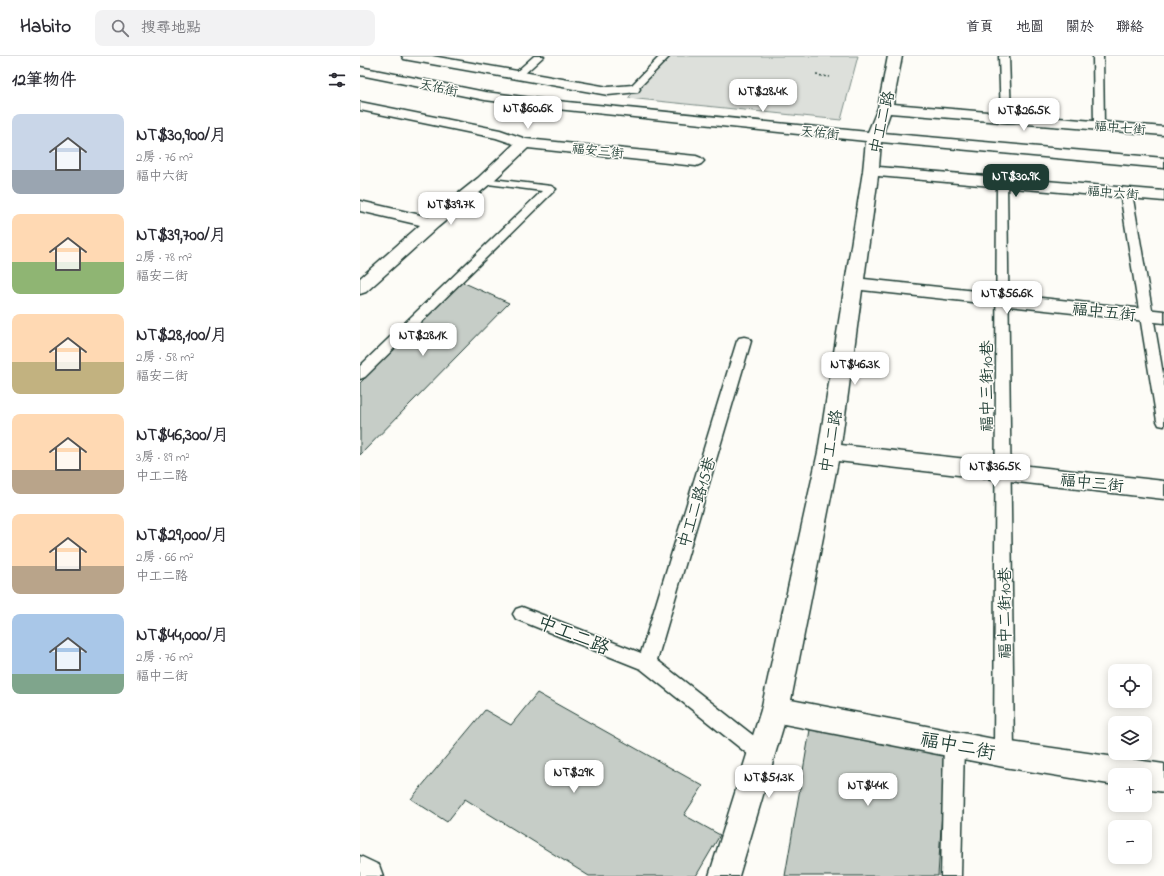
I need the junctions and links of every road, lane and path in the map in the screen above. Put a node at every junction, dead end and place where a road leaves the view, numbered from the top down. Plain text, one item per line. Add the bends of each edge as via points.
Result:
1 (409, 56) edge
2 (539, 56) edge
3 (665, 56) edge
4 (895, 56) edge
5 (1004, 56) edge
6 (1098, 56) edge
7 (360, 71) edge
8 (518, 75) junction
9 (816, 75) dead end
10 (829, 77) dead end
11 (634, 89) joint
12 (360, 106) edge
13 (885, 108) junction
14 (1006, 118) junction
15 (1099, 126) junction
16 (1164, 131) edge
17 (874, 137) junction
18 (524, 143) junction
19 (696, 161) dead end
20 (1164, 163) edge
21 (871, 171) junction
22 (484, 181) junction
23 (1002, 182) junction
24 (1126, 193) junction
25 (1164, 196) edge
26 (360, 206) edge
27 (432, 223) junction
28 (854, 284) junction
29 (360, 288) edge
30 (1002, 300) junction
31 (1155, 316) edge
32 (744, 341) dead end
33 (360, 374) edge
34 (1164, 421) edge
35 (829, 452) junction
36 (1003, 472) junction
37 (1164, 490) edge
38 (522, 614) dead end
39 (647, 663) junction
40 (775, 710) junction
41 (954, 744) junction
42 (761, 753) junction
43 (1004, 754) junction
44 (1108, 770) edge
45 (1152, 776) edge
46 (1164, 778) edge
47 (360, 871) edge
48 (368, 876) edge
49 (724, 876) edge
50 (951, 876) edge

1 - 8 street
2 - 8 lane
3 - 11 lane
4 - 13 street, 中工二路
5 - 14 lane
6 - 15 lane
7 - 17 street, 天佑街 via 485,96
8 - 11 street via 608,91
9 - 10 path
12 - 18 street, 福安三街 via 500,134
13 - 14 street, 福中七街
13 - 17 street, 中工二路
14 - 15 street, 福中七街
15 - 16 street, 福中七街
17 - 20 street, 天佑街
17 - 21 street, 中工二路
18 - 19 street, 福安三街
18 - 22 street
21 - 23 street, 福中六街
21 - 28 street, 中工二路
22 - 27 street
22 - 33 lane via 551,189
23 - 24 street, 福中六街
23 - 30 lane, 福中三街10巷
24 - 25 street, 福中六街
24 - 31 lane
26 - 27 street
27 - 29 street
28 - 30 street, 福中五街
28 - 35 street, 中工二路
30 - 31 street, 福中五街
30 - 36 lane, 福中三街10巷
31 - 34 lane
32 - 39 lane, 中工二路15巷
35 - 36 street, 福中三街
35 - 40 street, 中工二路
36 - 37 street, 福中三街
36 - 43 lane, 福中二街10巷
38 - 39 lane, 中工二路
39 - 42 lane, 中工二路
40 - 41 street, 福中二街
40 - 42 street, 中工二路
41 - 43 street, 福中二街
41 - 50 lane
42 - 49 street, 中工二路
43 - 44 street, 福中二街
45 - 46 street, 福中二街
47 - 48 street

